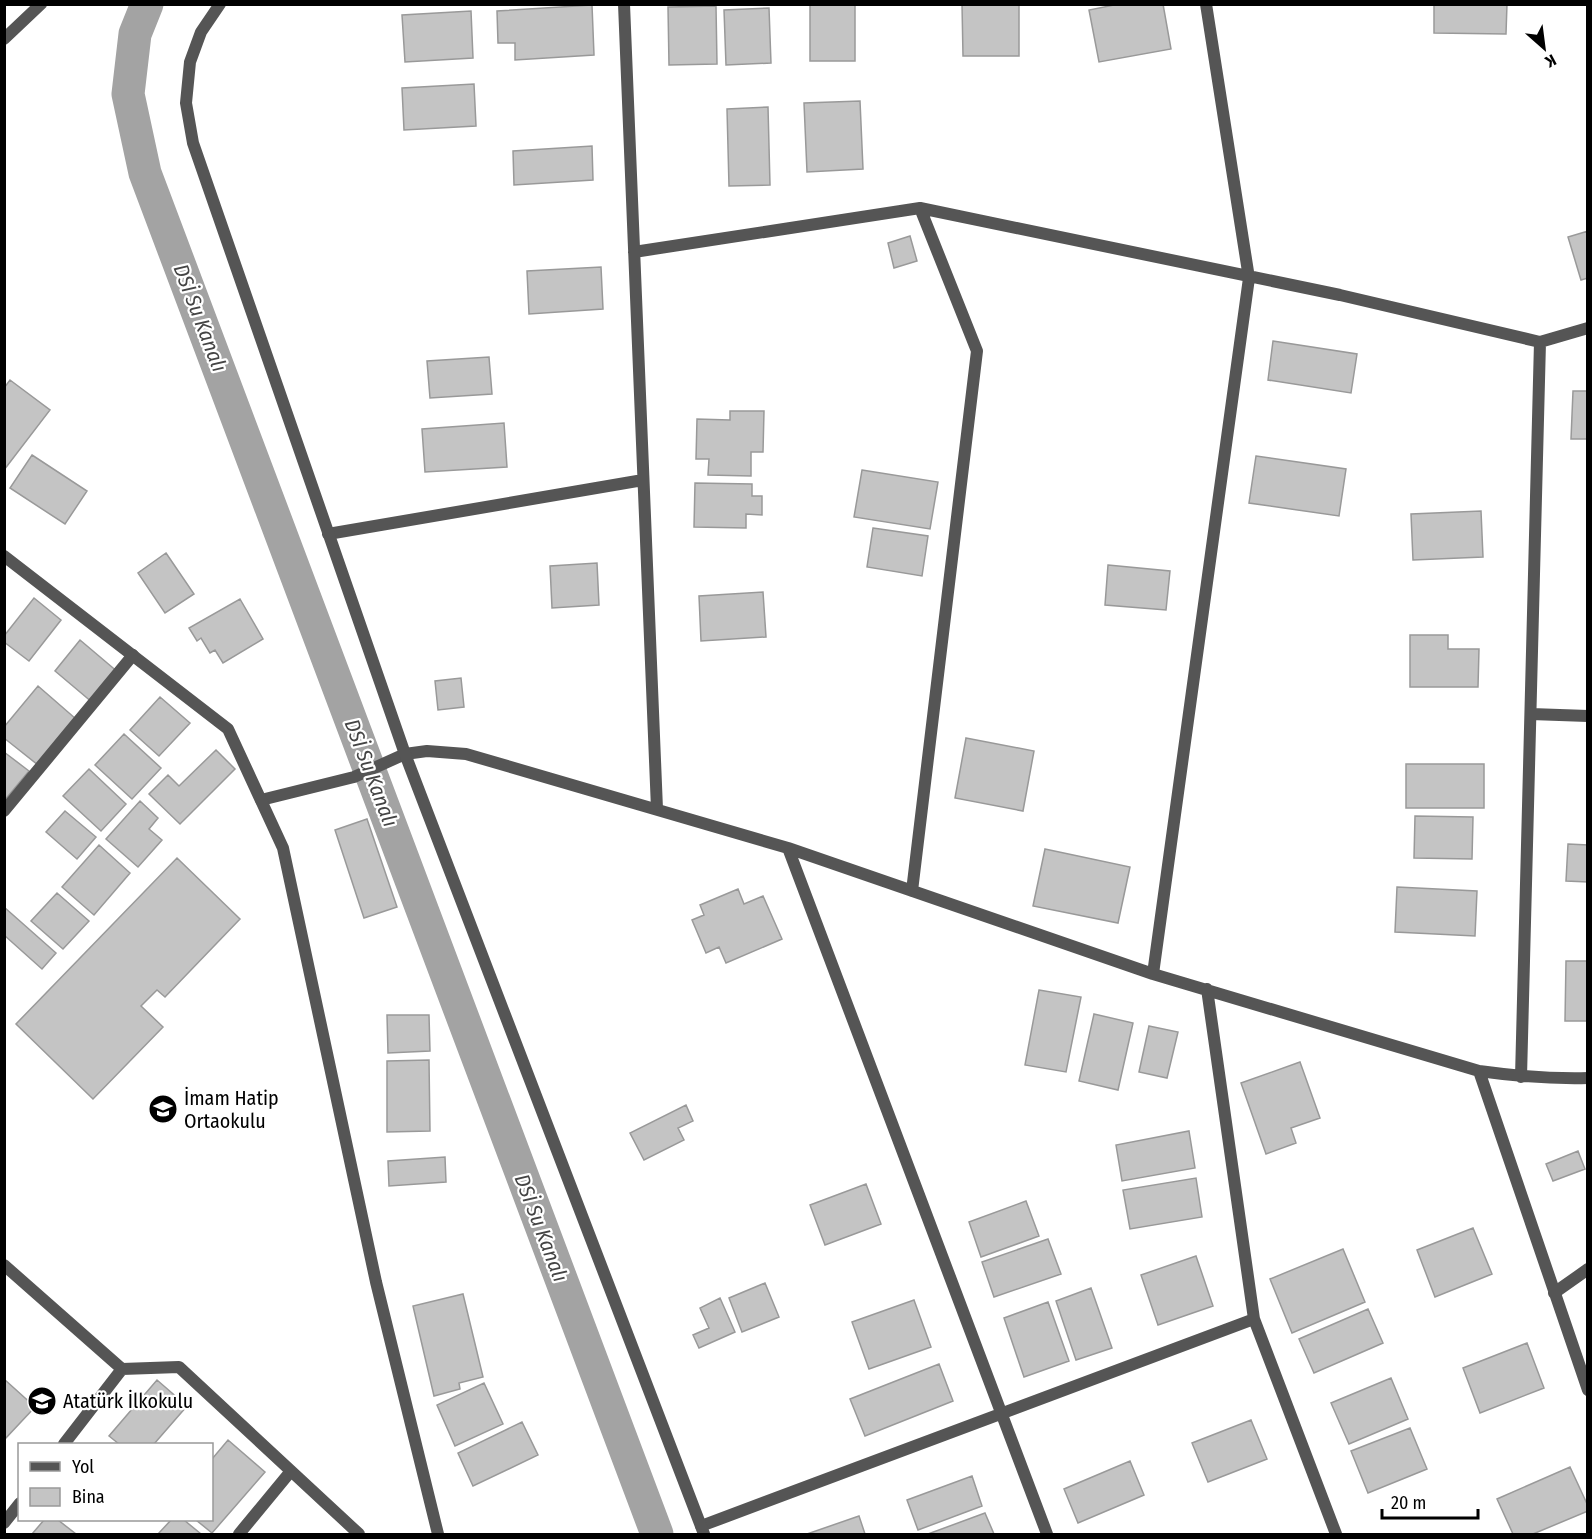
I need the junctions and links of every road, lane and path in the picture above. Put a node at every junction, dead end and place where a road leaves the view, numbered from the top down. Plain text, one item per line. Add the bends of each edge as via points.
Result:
1 (41, 4) edge
2 (220, 4) edge
3 (624, 4) edge
4 (1206, 4) edge
5 (4, 39) edge
6 (920, 208) junction
7 (634, 252) junction
8 (1249, 278) junction
9 (1587, 328) edge
10 (1540, 342) junction
11 (643, 480) junction
12 (328, 534) junction
13 (4, 556) edge
14 (133, 655) junction
15 (1531, 714) junction
16 (1587, 716) edge
17 (405, 754) junction
18 (261, 800) junction
19 (657, 809) junction
20 (4, 811) edge
21 (788, 848) junction
22 (912, 891) junction
23 (1153, 974) junction
24 (1207, 989) junction
25 (1479, 1071) junction
26 (1521, 1077) junction
27 (1587, 1078) edge
28 (4, 1265) edge
29 (1587, 1269) edge
30 (1554, 1293) junction
31 (1254, 1318) junction
32 (122, 1369) junction
33 (1587, 1390) edge
34 (1002, 1414) junction
35 (65, 1443) edge
36 (291, 1471) junction
37 (18, 1506) edge
38 (4, 1523) edge
39 (702, 1530) edge
40 (238, 1534) edge
41 (359, 1534) edge
42 (438, 1534) edge
43 (1047, 1534) edge
44 (1336, 1534) edge

1 - 5 street
2 - 12 street via 201,32 190,62 186,103 193,143
3 - 7 street
4 - 8 street
6 - 7 street
6 - 8 street
6 - 22 street via 977,351
7 - 11 street
8 - 10 street
8 - 23 street
9 - 10 street
10 - 15 street
11 - 12 street
11 - 19 street
12 - 17 street
13 - 14 street
14 - 18 street via 228,729
14 - 20 street
15 - 16 street
15 - 26 street
17 - 18 street via 354,777
17 - 19 street via 427,750 466,754
17 - 39 street
18 - 42 street via 283,848 376,1282
19 - 21 street
21 - 22 street
21 - 34 street
22 - 23 street
23 - 24 street
24 - 25 street
24 - 31 street
25 - 26 street
25 - 30 street
26 - 27 street
28 - 32 street
29 - 30 street
30 - 33 street
31 - 34 street
31 - 44 street
32 - 35 street
32 - 36 street via 180,1367
34 - 39 street
34 - 43 street
36 - 40 street
36 - 41 street
37 - 38 street

